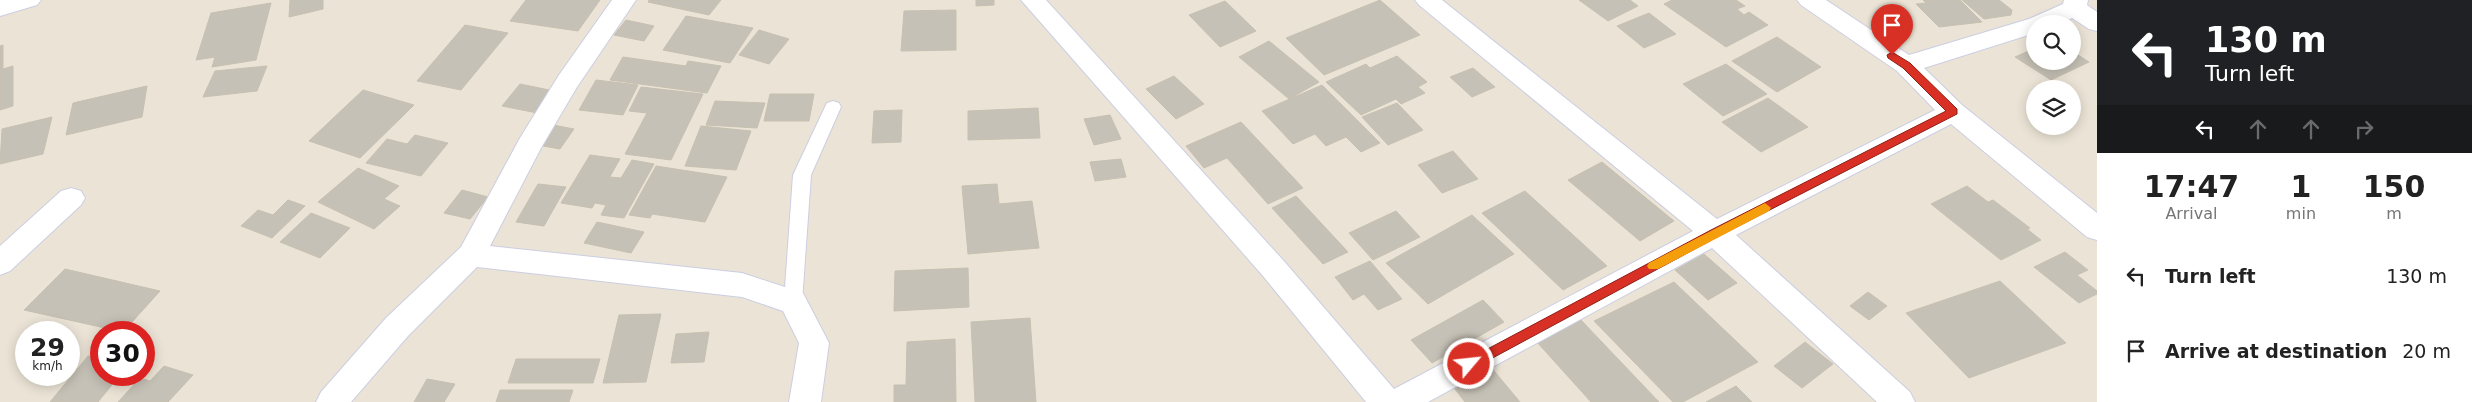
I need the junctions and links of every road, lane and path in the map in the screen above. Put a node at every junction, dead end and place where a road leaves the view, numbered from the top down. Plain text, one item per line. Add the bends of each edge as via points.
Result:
1 (29, 0) edge
2 (624, 0) edge
3 (1033, 0) edge
4 (1428, 0) edge
5 (1810, 0) edge
6 (2075, 4) edge
7 (0, 8) edge
8 (2054, 15) edge
9 (2097, 23) edge
10 (2026, 27) edge
11 (1906, 65) junction
12 (833, 107) dead end
13 (1953, 112) junction
14 (71, 198) dead end
15 (2097, 229) edge
16 (1715, 233) junction
17 (472, 255) junction
18 (0, 263) edge
19 (793, 302) junction
20 (356, 387) edge
21 (332, 402) edge
22 (804, 402) edge
23 (1385, 402) edge
24 (1399, 402) edge
25 (1899, 402) edge

1 - 7 street
2 - 17 street via 529,145
3 - 23 street via 1273,268
4 - 16 street
5 - 11 street
6 - 8 street
6 - 9 street
10 - 11 street
11 - 13 street
12 - 19 lane via 802,175
13 - 15 street
13 - 16 street
14 - 18 street
16 - 24 street
16 - 25 street
17 - 19 street via 742,285
17 - 20 street via 397,327
19 - 22 street via 814,343
20 - 21 street

